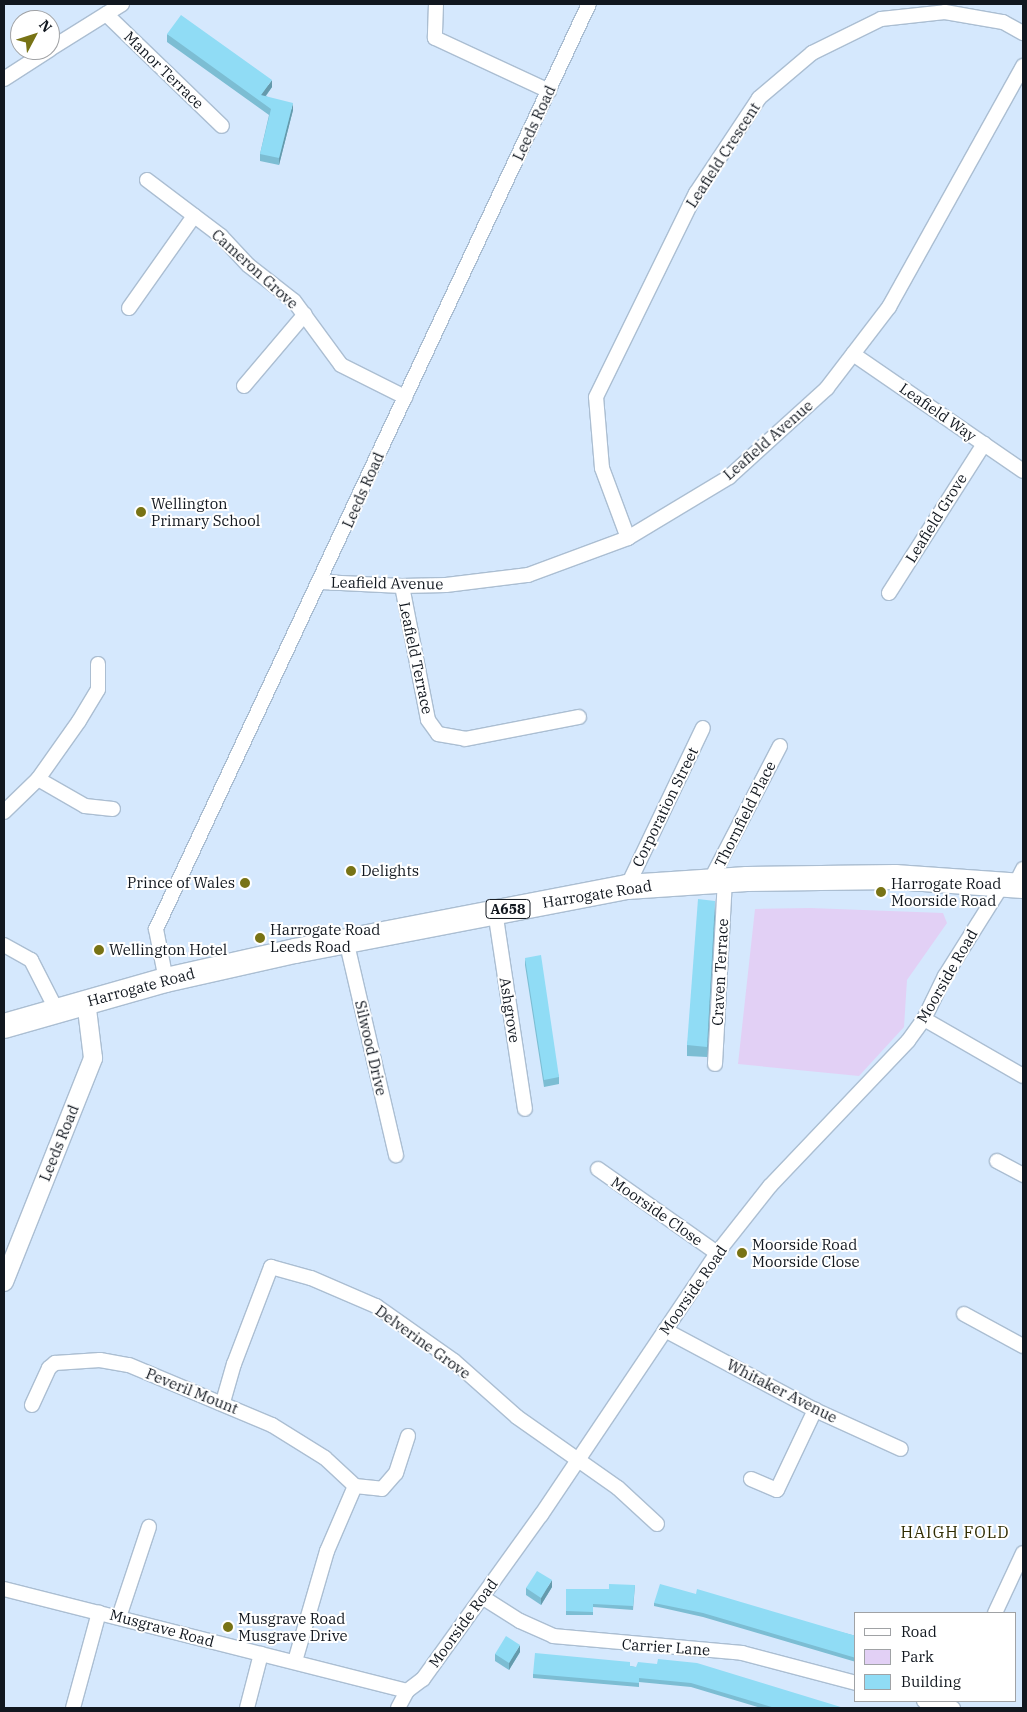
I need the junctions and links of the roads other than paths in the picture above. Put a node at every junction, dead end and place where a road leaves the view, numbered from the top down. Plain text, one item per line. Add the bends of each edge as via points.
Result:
1 (122, 4) edge
2 (436, 4) edge
3 (589, 4) edge
4 (106, 14) junction
5 (1023, 33) edge
6 (60, 43) edge
7 (33, 60) edge
8 (1023, 66) edge
9 (4, 79) edge
10 (549, 91) junction
11 (222, 126) dead end
12 (147, 180) dead end
13 (194, 216) junction
14 (129, 308) dead end
15 (305, 314) junction
16 (853, 354) junction
17 (244, 386) dead end
18 (405, 397) junction
19 (984, 444) junction
20 (1023, 471) edge
21 (628, 538) junction
22 (321, 582) junction
23 (402, 586) junction
24 (889, 593) dead end
25 (98, 664) dead end
26 (579, 717) dead end
27 (703, 728) dead end
28 (780, 746) dead end
29 (38, 779) junction
30 (113, 809) dead end
31 (4, 812) edge
32 (717, 880) junction
33 (1016, 881) edge
34 (626, 887) junction
35 (495, 911) junction
36 (346, 940) junction
37 (4, 945) edge
38 (166, 980) junction
39 (86, 1002) junction
40 (57, 1011) junction
41 (924, 1019) junction
42 (4, 1026) edge
43 (715, 1064) dead end
44 (1023, 1076) edge
45 (525, 1109) dead end
46 (396, 1155) dead end
47 (997, 1161) dead end
48 (598, 1169) dead end
49 (1023, 1175) edge
50 (717, 1253) junction
51 (4, 1282) edge
52 (964, 1314) dead end
53 (665, 1330) junction
54 (1023, 1346) edge
55 (224, 1402) junction
56 (32, 1405) dead end
57 (815, 1410) junction
58 (408, 1436) dead end
59 (901, 1449) dead end
60 (577, 1460) junction
61 (752, 1479) dead end
62 (355, 1486) junction
63 (657, 1524) dead end
64 (149, 1527) dead end
65 (1023, 1553) edge
66 (4, 1589) edge
67 (482, 1597) junction
68 (99, 1612) junction
69 (995, 1612) edge
70 (119, 1617) junction
71 (261, 1654) junction
72 (295, 1661) junction
73 (854, 1682) edge
74 (407, 1691) junction
75 (928, 1702) edge
76 (73, 1708) edge
77 (247, 1708) edge
78 (398, 1708) edge
79 (955, 1708) edge

1 - 4 street
2 - 10 street via 434,38
3 - 10 street, Leeds Road
4 - 6 street
4 - 11 street, Manor Terrace
5 - 21 street, Leafield Crescent via 1003,22 945,12 881,19 812,53 759,98 696,193 596,396 602,468
7 - 9 street
8 - 16 street, Leafield Avenue via 889,307
10 - 18 street, Leeds Road
12 - 13 street, Cameron Grove
13 - 14 street
13 - 15 street, Cameron Grove
15 - 17 street
15 - 18 street, Cameron Grove via 341,365
16 - 19 street, Leafield Way
16 - 21 street, Leafield Avenue via 827,388 728,477
18 - 22 street, Leeds Road
19 - 20 street, Leafield Way
19 - 24 street, Leafield Grove
21 - 23 street, Leafield Avenue via 528,575 446,585
22 - 23 street, Leafield Avenue
22 - 38 street, Leeds Road via 156,929
23 - 26 street, Leafield Terrace via 428,720 438,734 465,739
25 - 29 street via 98,689
27 - 34 street, Corporation Street
28 - 32 street, Thornfield Place
29 - 30 street via 85,806
29 - 31 street
32 - 33 highway, Harrogate Road / A658 via 895,877
32 - 34 highway, Harrogate Road / A658
32 - 43 street, Craven Terrace
33 - 41 street, Moorside Road via 945,976
34 - 35 highway, Harrogate Road / A658
35 - 36 highway, Harrogate Road / A658
35 - 45 street, Ashgrove
36 - 38 highway, Harrogate Road / A658
36 - 46 street, Silwood Drive
37 - 40 street via 31,960
38 - 39 highway, Harrogate Road / A658
39 - 40 highway, Harrogate Road / A658
39 - 51 street, Leeds Road via 93,1058
40 - 42 highway, Harrogate Road / A658
41 - 44 street
41 - 50 street, Moorside Road via 908,1041 770,1186
47 - 49 street
48 - 50 street, Moorside Close
50 - 53 street, Moorside Road
52 - 54 street
53 - 57 street, Whitaker Avenue
53 - 60 street, Moorside Road
55 - 56 street, Peveril Mount via 129,1365 66,1361 49,1368
55 - 60 street, Delverine Grove via 234,1364 271,1267 311,1278 376,1306 454,1361 517,1418
55 - 62 street, Peveril Mount via 272,1425 324,1458
57 - 59 street, Whitaker Avenue
57 - 61 street via 777,1490
58 - 62 street via 396,1473 382,1489
60 - 63 street via 618,1488
60 - 67 street, Moorside Road
62 - 72 street via 327,1551
64 - 70 street
65 - 69 street
66 - 68 street, Musgrave Road
67 - 73 street, Carrier Lane via 520,1621 553,1636 742,1653
67 - 74 street, Moorside Road via 423,1679
68 - 70 street, Musgrave Road
68 - 76 street
70 - 71 street, Musgrave Road
71 - 72 street, Musgrave Road
71 - 77 street
72 - 74 street, Musgrave Road
74 - 78 street, Moorside Road
75 - 79 street

